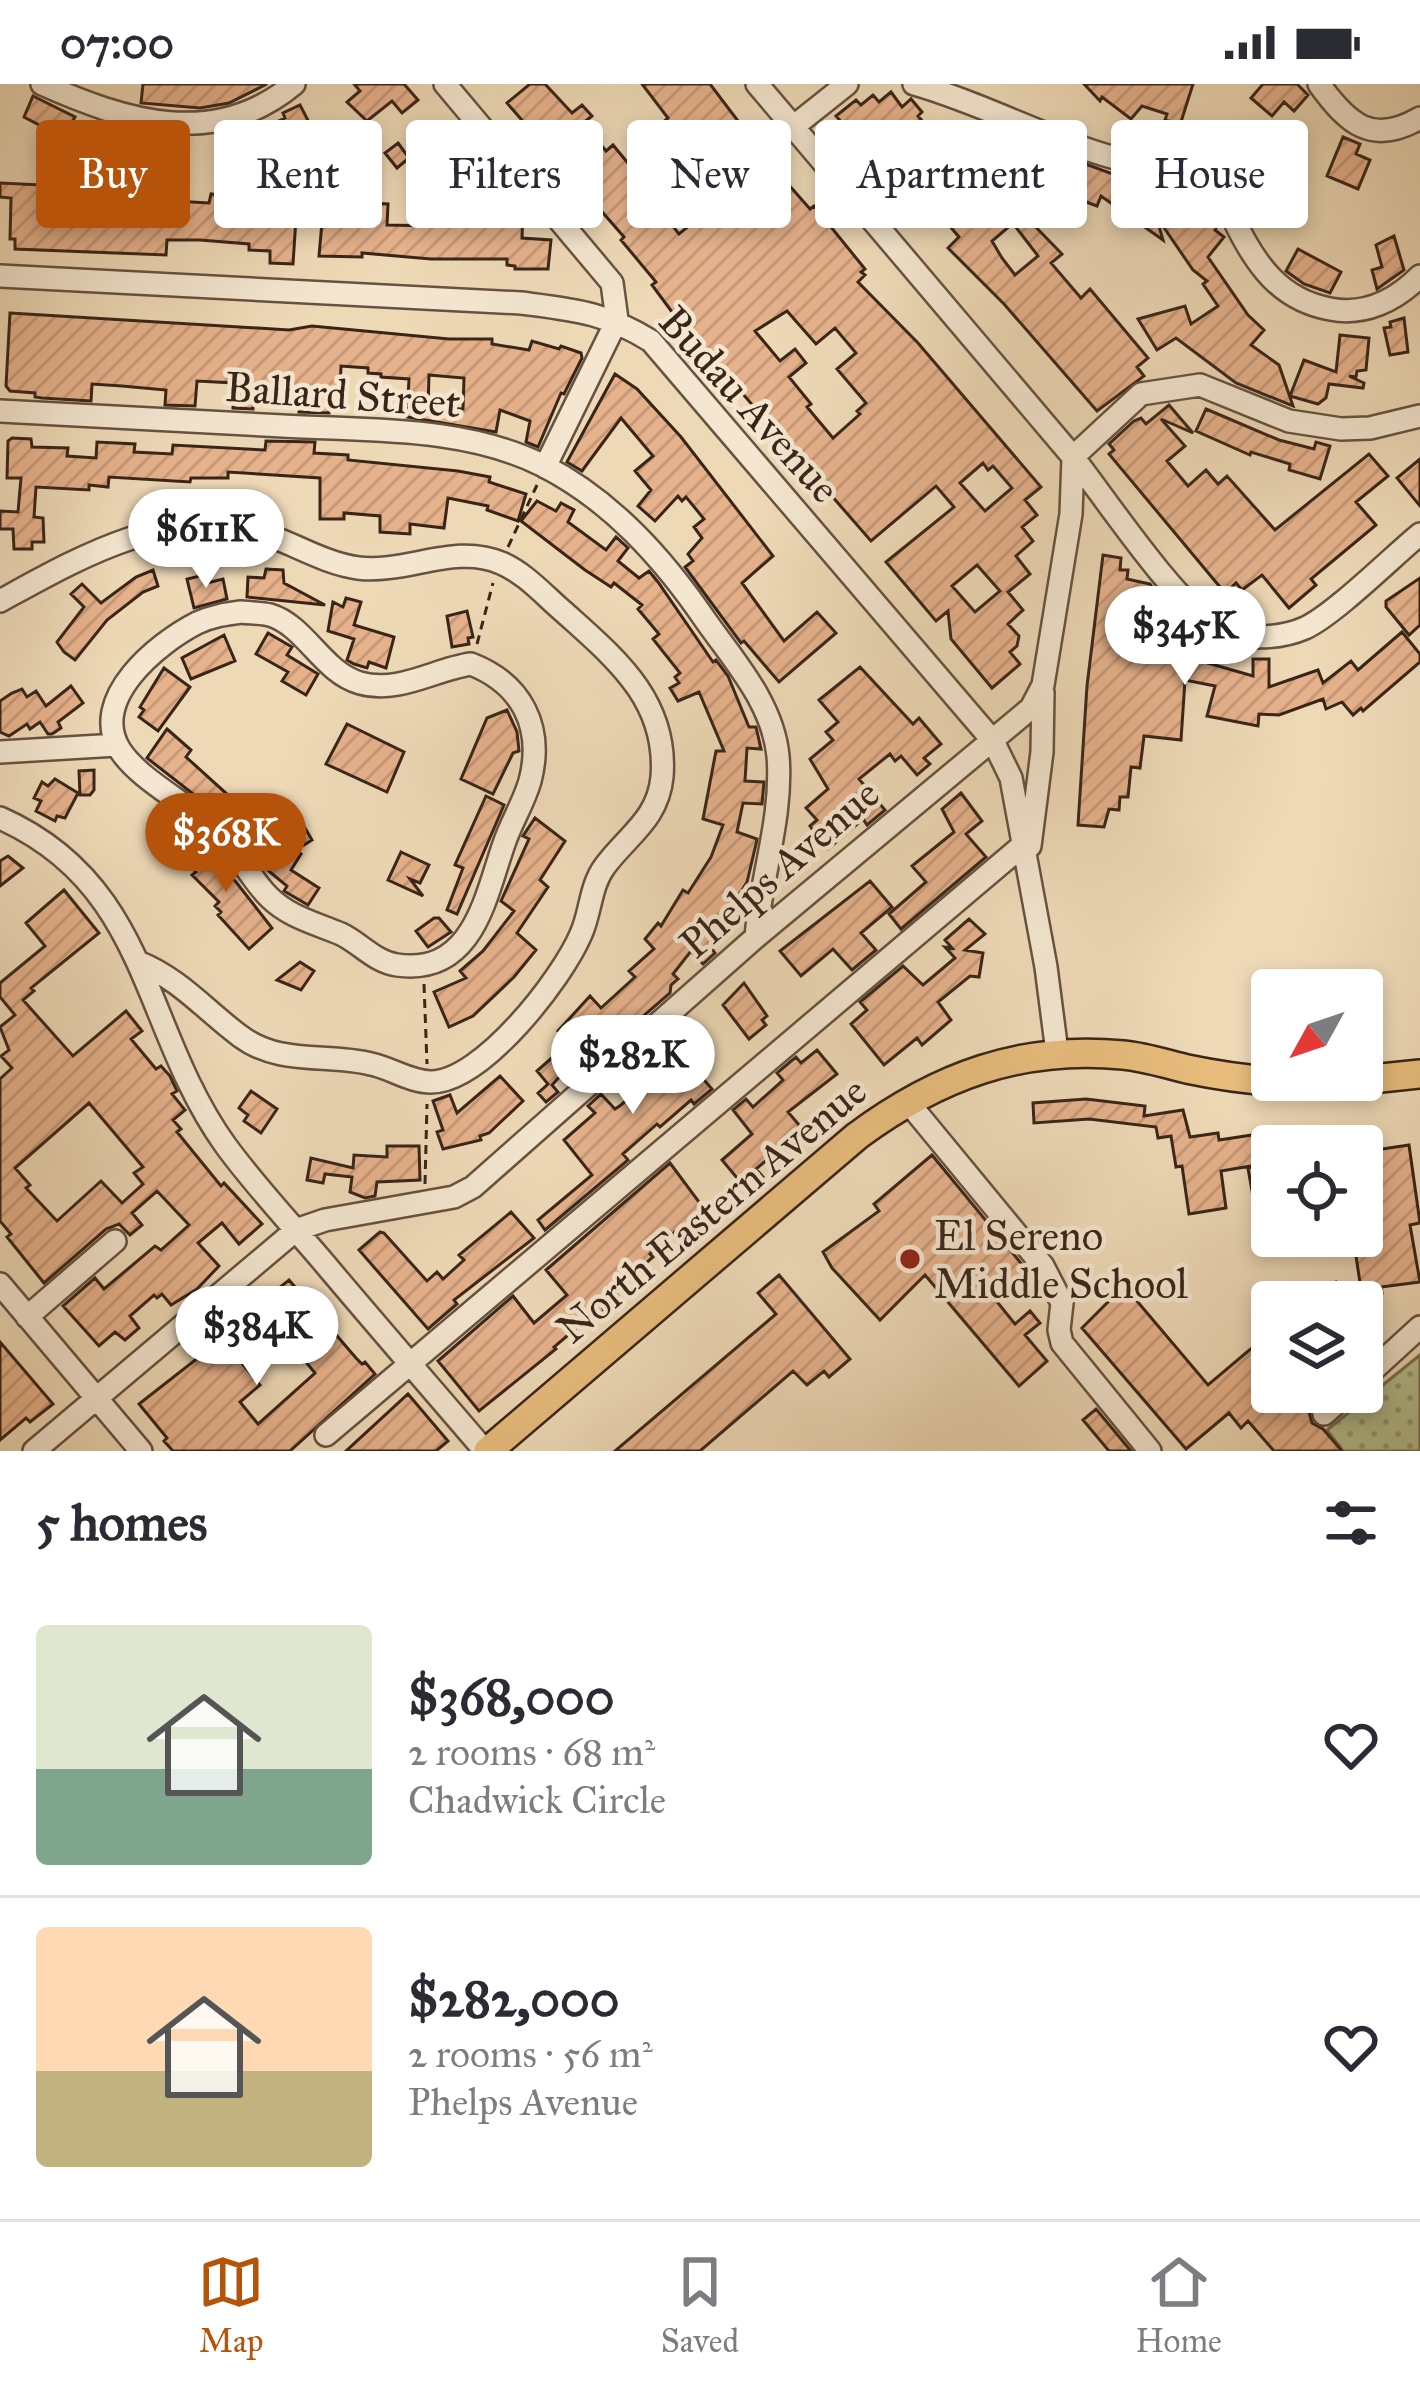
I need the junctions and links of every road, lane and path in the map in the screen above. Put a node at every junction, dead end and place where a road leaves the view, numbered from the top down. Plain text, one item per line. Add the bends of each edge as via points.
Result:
1 (42, 84) edge
2 (294, 84) edge
3 (446, 84) edge
4 (757, 84) edge
5 (847, 84) edge
6 (914, 84) edge
7 (1319, 84) edge
8 (1420, 118) edge
9 (793, 127) junction
10 (0, 276) edge
11 (1420, 276) edge
12 (617, 320) junction
13 (0, 411) edge
14 (1420, 416) edge
15 (1073, 457) junction
16 (545, 467) junction
17 (1420, 534) edge
18 (0, 602) edge
19 (1043, 685) junction
20 (993, 741) junction
21 (117, 745) junction
22 (0, 752) edge
23 (0, 818) edge
24 (1025, 855) junction
25 (756, 937) junction
26 (138, 962) junction
27 (1057, 1052) junction
28 (1420, 1074) edge
29 (1251, 1078) edge
30 (1383, 1078) edge
31 (907, 1101) junction
32 (296, 1231) junction
33 (115, 1240) dead end
34 (0, 1284) edge
35 (27, 1317) junction
36 (1415, 1333) edge
37 (1383, 1361) edge
38 (410, 1364) junction
39 (95, 1399) junction
40 (326, 1435) dead end
41 (34, 1451) edge
42 (141, 1451) edge
43 (487, 1451) edge
44 (1150, 1451) edge

1 - 2 street via 106,113 174,124 239,116
3 - 12 street via 612,283
4 - 9 street
5 - 9 street
6 - 11 street via 1129,162 1203,176 1280,289 1310,306 1348,313 1380,305
7 - 8 street via 1338,111 1377,132
9 - 15 street
10 - 12 street, Budau Avenue via 521,302
12 - 16 street
12 - 20 street, Budau Avenue via 651,341
13 - 16 street, Ballard Street via 439,434
14 - 15 street via 1341,430 1289,421 1200,385 1142,394
15 - 17 street via 1190,604 1237,635 1283,636 1311,626
15 - 19 street
16 - 25 street, Ballard Street via 632,529 760,698 778,753 778,790
18 - 26 street via 91,554 169,529 251,530 356,568 479,557 525,578 622,664 649,703 662,776 650,817 603,868 561,969 499,1044 452,1079 428,1083 372,1064 261,1049 166,974
19 - 20 street, Phelps Avenue via 1031,708
19 - 24 street via 1042,752
20 - 24 street, Budau Avenue via 1011,778
20 - 25 street, Phelps Avenue
21 - 21 street via 218,831 286,911 394,965 440,958 478,922 530,781 533,752 522,702 493,672 471,664 393,685 361,683 289,625 242,612 194,625 134,671 119,694
21 - 22 street
23 - 26 street via 33,832 81,870
24 - 27 street
24 - 38 street
25 - 32 street, Phelps Avenue via 472,1187
26 - 32 street via 211,1124
27 - 29 main road, North Eastern Avenue via 1127,1055
27 - 31 main road, North Eastern Avenue via 997,1062
28 - 30 main road, North Eastern Avenue
31 - 43 main road, North Eastern Avenue
31 - 44 street via 1043,1266 1062,1304 1062,1342
32 - 38 street
32 - 39 street, Phelps Avenue
33 - 35 street
34 - 35 street
35 - 39 street
36 - 37 street
38 - 40 street
38 - 43 street
39 - 41 street, Phelps Avenue
39 - 42 street

